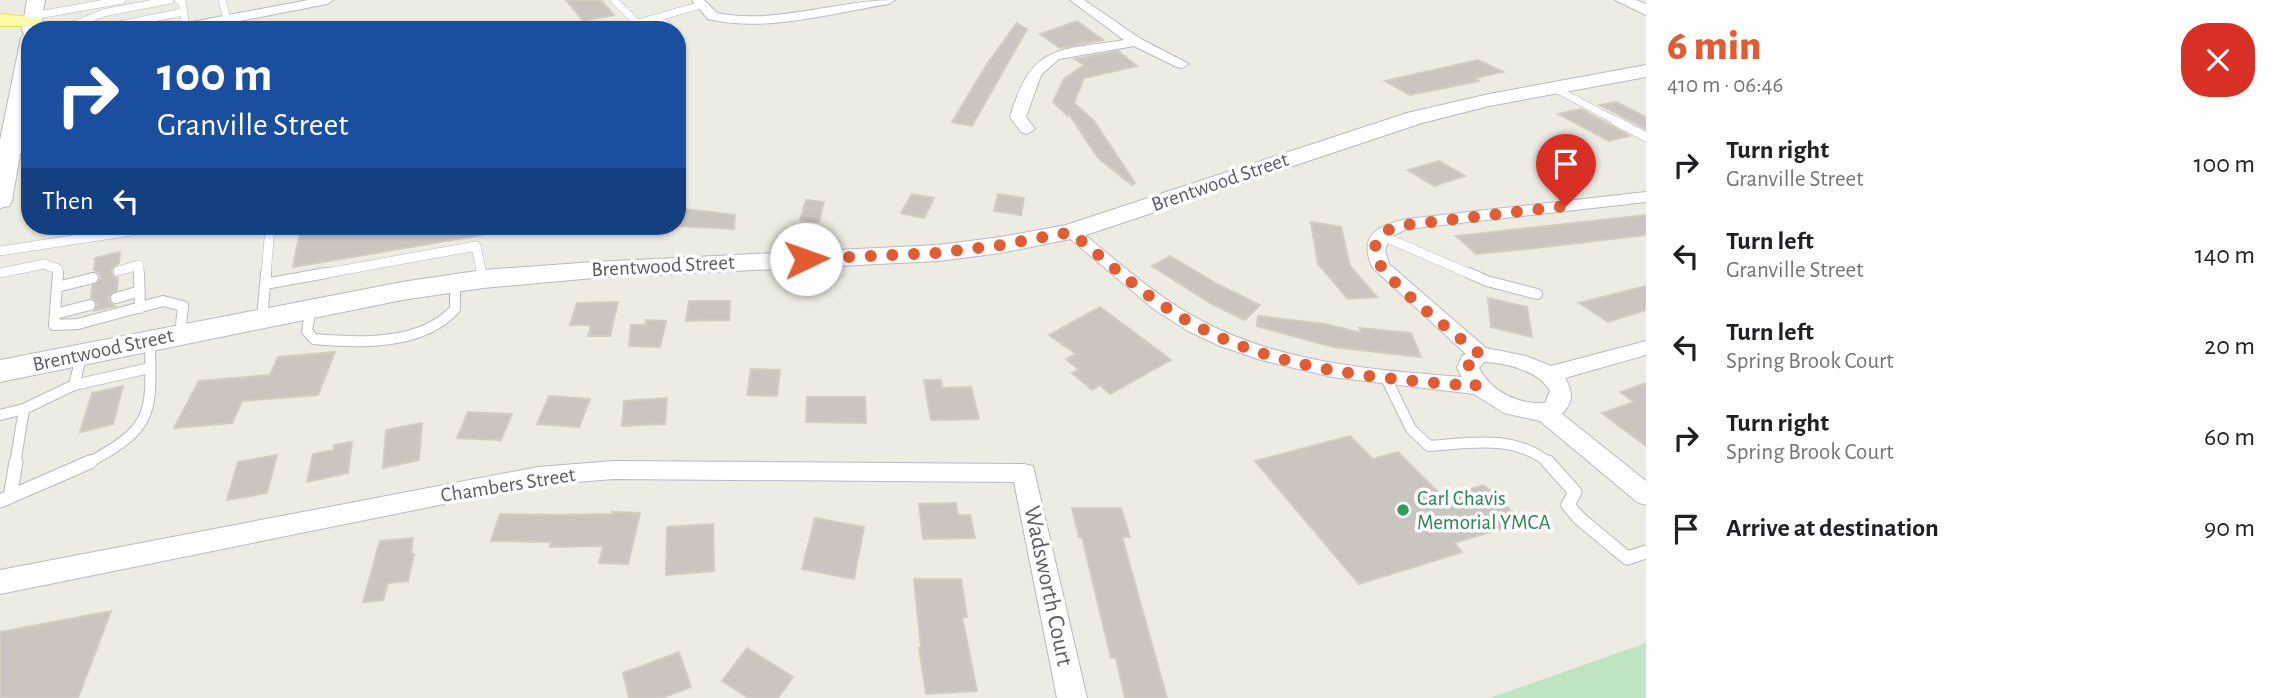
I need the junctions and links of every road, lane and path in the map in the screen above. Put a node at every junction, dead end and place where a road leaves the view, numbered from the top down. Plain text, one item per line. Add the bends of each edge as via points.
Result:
1 (122, 0) edge
2 (170, 0) edge
3 (178, 0) edge
4 (222, 0) edge
5 (327, 0) edge
6 (614, 0) edge
7 (889, 0) edge
8 (1076, 0) edge
9 (1623, 0) edge
10 (89, 2) edge
11 (700, 3) edge
12 (1646, 10) edge
13 (183, 12) junction
14 (227, 19) junction
15 (660, 19) joint
16 (0, 20) edge
17 (52, 21) edge
18 (84, 21) edge
19 (145, 21) edge
20 (185, 21) edge
21 (217, 21) edge
22 (635, 21) edge
23 (651, 21) edge
24 (21, 27) edge
25 (1136, 43) junction
26 (1182, 65) dead end
27 (1646, 71) edge
28 (1554, 88) junction
29 (21, 101) edge
30 (1027, 129) dead end
31 (1646, 137) edge
32 (14, 142) edge
33 (1646, 197) edge
34 (0, 201) edge
35 (1071, 232) junction
36 (105, 235) edge
37 (269, 235) edge
38 (1380, 235) junction
39 (0, 251) edge
40 (118, 271) dead end
41 (0, 273) edge
42 (93, 278) dead end
43 (483, 279) junction
44 (455, 283) junction
45 (265, 284) junction
46 (57, 287) junction
47 (140, 292) junction
48 (1537, 294) dead end
49 (116, 298) dead end
50 (90, 305) dead end
51 (140, 307) junction
52 (311, 308) junction
53 (55, 314) junction
54 (262, 318) junction
55 (180, 335) junction
56 (150, 341) junction
57 (1646, 348) edge
58 (82, 354) junction
59 (1481, 355) junction
60 (150, 368) junction
61 (0, 371) edge
62 (1547, 375) junction
63 (1387, 380) junction
64 (74, 386) junction
65 (1476, 386) junction
66 (24, 409) junction
67 (1543, 411) junction
68 (0, 415) edge
69 (1024, 473) joint
70 (1645, 493) edge
71 (5, 499) edge
72 (1646, 552) edge
73 (0, 582) edge
74 (1072, 698) edge

1 - 10 lane
2 - 18 lane
3 - 13 lane
4 - 14 lane
5 - 14 street
6 - 22 lane
7 - 11 street via 739,20 713,16
8 - 25 street
9 - 12 street
10 - 17 lane
11 - 15 lane
13 - 19 lane
13 - 20 lane
14 - 21 street
15 - 23 lane
16 - 24 main road
25 - 26 street
25 - 30 street via 1043,62 1024,94 1018,117
27 - 28 main road, Brentwood Street
28 - 31 lane
28 - 35 main road, Brentwood Street via 1357,135
29 - 32 main road
32 - 34 main road
33 - 38 street via 1407,224
35 - 43 main road, Brentwood Street via 938,253
35 - 63 street via 1153,299 1197,326 1310,366
36 - 39 lane
37 - 45 lane
38 - 48 lane via 1486,281
38 - 59 street via 1375,245 1381,267
40 - 47 lane via 139,265
41 - 46 lane via 44,264 58,269
42 - 46 lane
43 - 44 main road, Brentwood Street
43 - 45 lane via 476,246
44 - 52 main road, Brentwood Street
44 - 52 lane via 455,309 419,333 341,341 314,339 307,331
45 - 54 lane
46 - 53 lane
47 - 49 lane
47 - 51 lane
50 - 53 lane
51 - 53 lane via 78,324 54,325
51 - 55 lane via 163,301 183,306
52 - 54 main road, Brentwood Street
54 - 55 main road, Brentwood Street
55 - 56 main road, Brentwood Street
56 - 58 main road, Brentwood Street
56 - 60 lane
57 - 62 street
58 - 61 main road, Brentwood Street
58 - 64 lane
59 - 62 street via 1519,359
59 - 65 street via 1470,361 1468,368
60 - 64 lane
60 - 71 lane via 144,420 125,442
62 - 67 street via 1561,394 1560,403
63 - 65 street
63 - 72 lane via 1410,429 1429,446 1509,441 1536,452 1569,482 1575,492 1568,505 1579,518 1628,558
64 - 66 lane
65 - 67 street via 1500,403
66 - 68 lane
66 - 71 lane
67 - 70 street
69 - 73 street, Chambers Street via 614,470 538,476
69 - 74 street, Wadsworth Court

